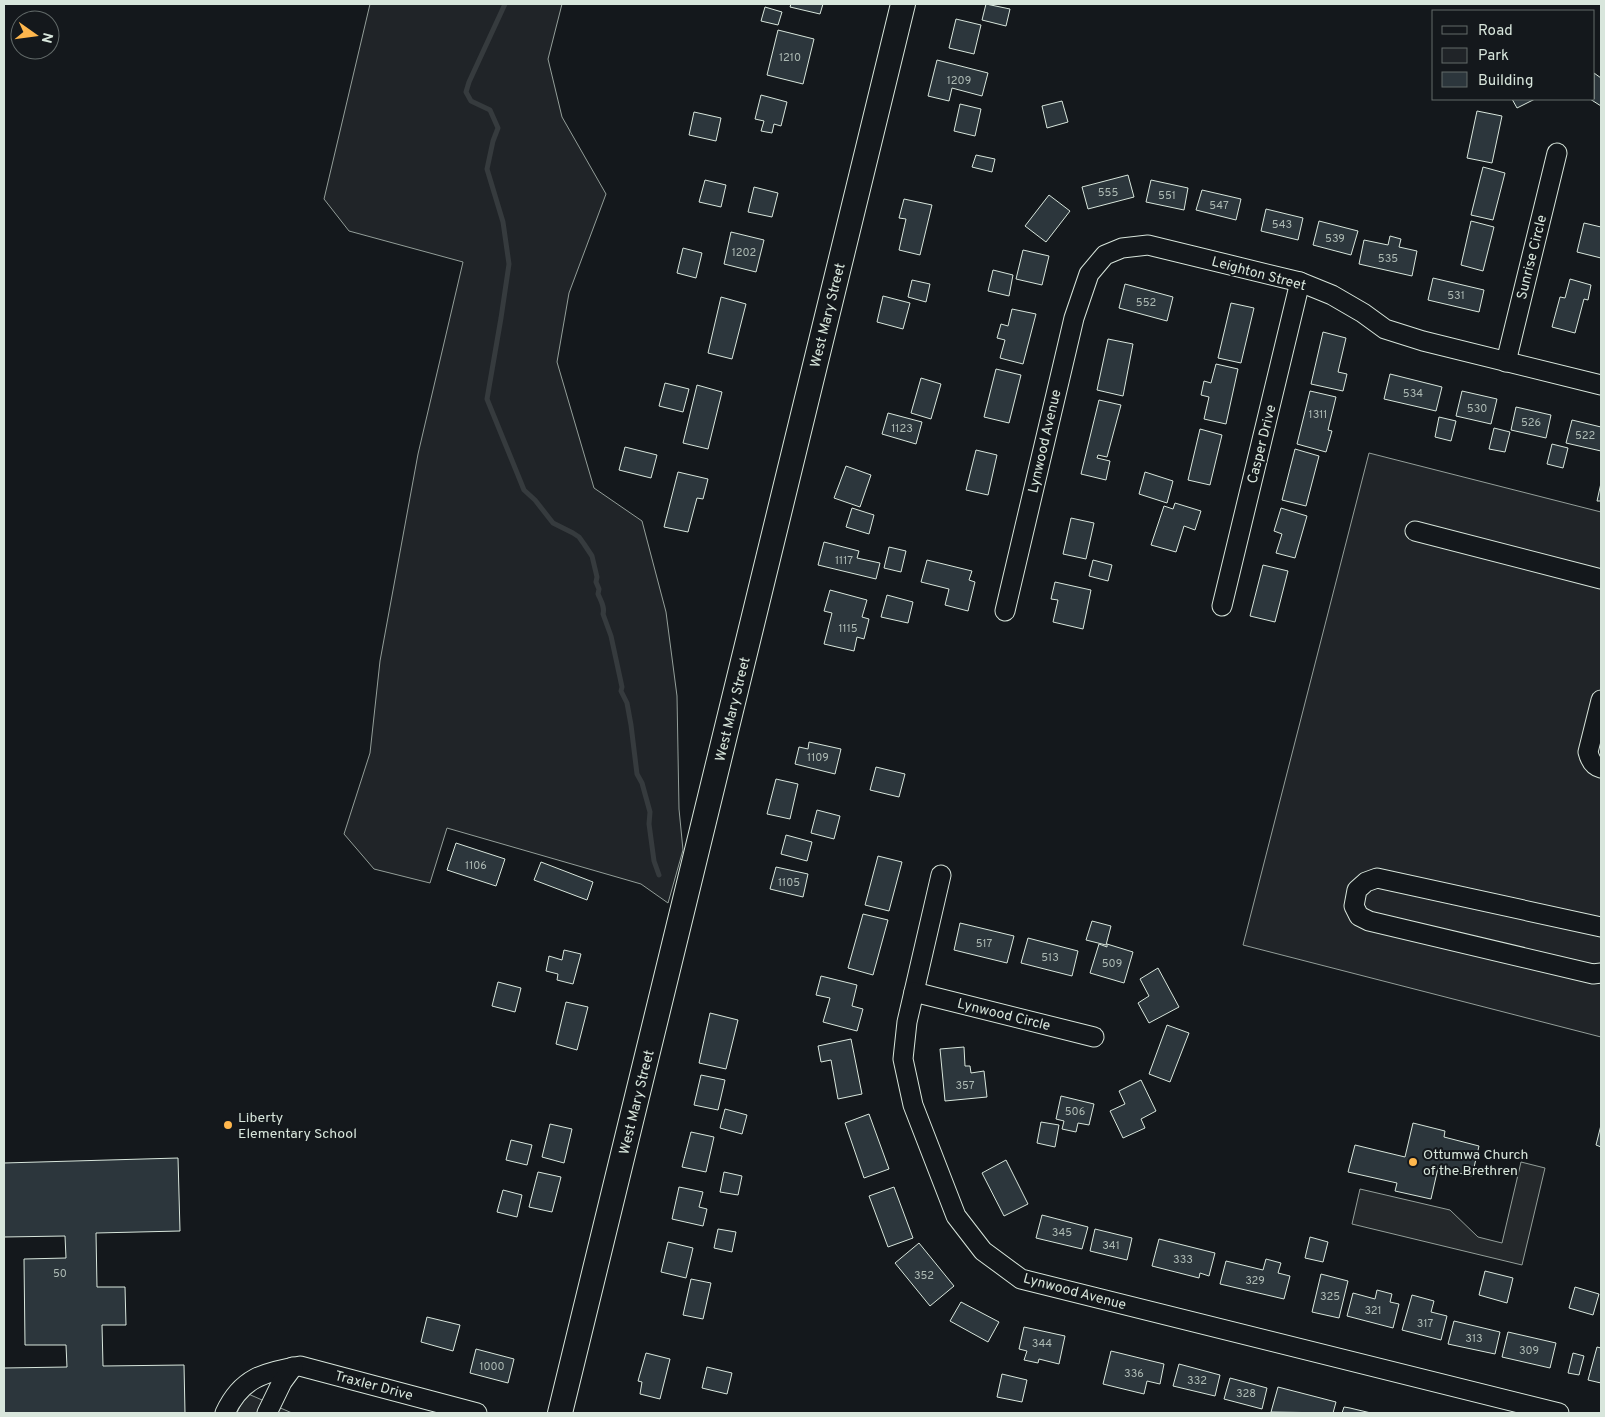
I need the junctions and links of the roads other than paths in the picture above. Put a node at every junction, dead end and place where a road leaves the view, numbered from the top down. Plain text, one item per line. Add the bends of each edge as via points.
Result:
1 (903, 4) edge
2 (1557, 152) dead end
3 (1090, 274) joint
4 (1300, 282) junction
5 (1506, 362) junction
6 (1601, 385) edge
7 (1415, 531) dead end
8 (1601, 579) edge
9 (1222, 606) dead end
10 (1005, 610) dead end
11 (1601, 700) edge
12 (1601, 768) edge
13 (941, 875) dead end
14 (1601, 927) edge
15 (1601, 973) edge
16 (914, 992) junction
17 (1094, 1037) dead end
18 (296, 1366) junction
19 (225, 1413) edge
20 (267, 1413) edge
21 (477, 1413) edge
22 (560, 1413) edge
23 (1559, 1413) edge

1 - 22 main road, West Mary Street
2 - 5 street, Sunrise Circle
3 - 4 street, Leighton Street via 1106,255 1122,248 1148,244
3 - 10 street, Lynwood Avenue via 1074,318
4 - 5 street, Leighton Street via 1332,295 1385,329
4 - 9 street, Casper Drive
5 - 6 street, Leighton Street
7 - 8 street
11 - 12 street via 1588,752 1590,760
13 - 16 street, Lynwood Avenue
14 - 15 street via 1377,878 1357,890 1354,906 1359,916 1369,921 1593,974
16 - 17 street, Lynwood Circle
16 - 23 street, Lynwood Avenue via 904,1059 913,1105 956,1216 983,1251 1021,1279
18 - 19 street via 263,1374 241,1388
18 - 20 street via 282,1382
18 - 21 street, Traxler Drive

